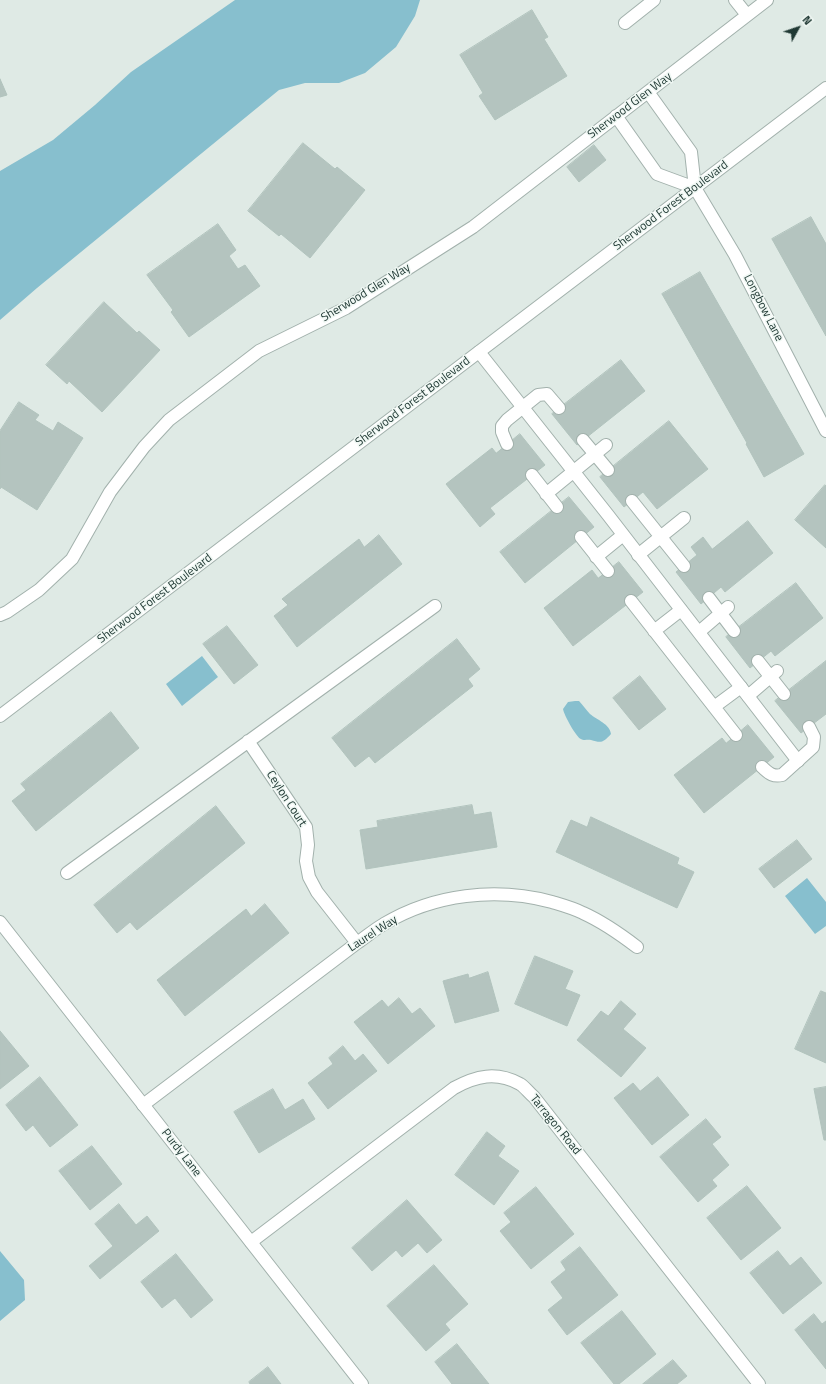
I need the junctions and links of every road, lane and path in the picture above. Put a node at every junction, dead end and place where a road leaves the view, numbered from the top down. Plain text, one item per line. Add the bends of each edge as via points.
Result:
1 (654, 0) edge
2 (735, 0) edge
3 (767, 0) edge
4 (747, 15) junction
5 (625, 23) dead end
6 (826, 88) edge
7 (648, 92) junction
8 (616, 116) junction
9 (695, 188) junction
10 (479, 352) junction
11 (523, 407) junction
12 (559, 408) dead end
13 (826, 431) edge
14 (583, 440) dead end
15 (507, 444) dead end
16 (606, 445) dead end
17 (595, 454) junction
18 (608, 470) dead end
19 (574, 472) junction
20 (532, 475) dead end
21 (546, 494) junction
22 (632, 501) dead end
23 (557, 507) dead end
24 (684, 518) dead end
25 (622, 535) junction
26 (581, 537) dead end
27 (661, 537) junction
28 (638, 555) junction
29 (596, 557) junction
30 (684, 566) dead end
31 (608, 571) dead end
32 (709, 598) dead end
33 (631, 601) dead end
34 (435, 606) dead end
35 (681, 610) junction
36 (725, 610) junction
37 (0, 615) edge
38 (654, 631) junction
39 (734, 631) dead end
40 (699, 632) junction
41 (758, 661) dead end
42 (774, 674) junction
43 (744, 692) junction
44 (784, 694) dead end
45 (714, 707) junction
46 (0, 716) edge
47 (809, 727) dead end
48 (736, 735) dead end
49 (248, 741) junction
50 (798, 761) junction
51 (762, 768) dead end
52 (67, 874) dead end
53 (0, 922) edge
54 (357, 943) junction
55 (637, 947) dead end
56 (143, 1105) junction
57 (251, 1242) junction
58 (362, 1384) edge
59 (759, 1384) edge

1 - 5 street
2 - 4 street
3 - 4 street, Sherwood Glen Way
4 - 7 street, Sherwood Glen Way
6 - 9 street, Sherwood Forest Boulevard
7 - 8 street, Sherwood Glen Way
7 - 9 street via 691,152
8 - 9 street via 657,174
8 - 37 street, Sherwood Glen Way via 473,227 346,308 259,351 169,420 144,447 110,492 72,559 39,590
9 - 10 street, Sherwood Forest Boulevard
9 - 13 street, Longbow Lane via 736,255
10 - 11 street
10 - 46 street, Sherwood Forest Boulevard
11 - 12 street via 538,395 547,394
11 - 15 street via 502,426
11 - 19 street
14 - 17 street
16 - 17 street
17 - 18 street
17 - 19 street
19 - 21 street
19 - 25 street
20 - 21 street
21 - 23 street
22 - 27 street
24 - 27 street
25 - 28 street
25 - 29 street
26 - 29 street
27 - 28 street
27 - 30 street
28 - 35 street
29 - 31 street
32 - 36 street
33 - 38 street
34 - 49 street
35 - 38 street
35 - 40 street
36 - 39 street
36 - 40 street
38 - 45 street
40 - 43 street
41 - 42 street
42 - 43 street
42 - 44 street
43 - 45 street
43 - 50 street
45 - 48 street
47 - 50 street via 814,737 813,747
49 - 52 street
49 - 54 street, Ceylon Court via 306,827 306,861 309,877 317,892
50 - 51 street via 782,775 770,774
53 - 56 street, Purdy Lane
54 - 55 street, Laurel Way via 384,924 415,909 448,899 499,894 534,897 583,912 613,929
54 - 56 street, Laurel Way
56 - 57 street, Purdy Lane
57 - 58 street, Purdy Lane
57 - 59 street, Tarragon Road via 454,1088 469,1080 487,1076 504,1078 520,1085 534,1097

